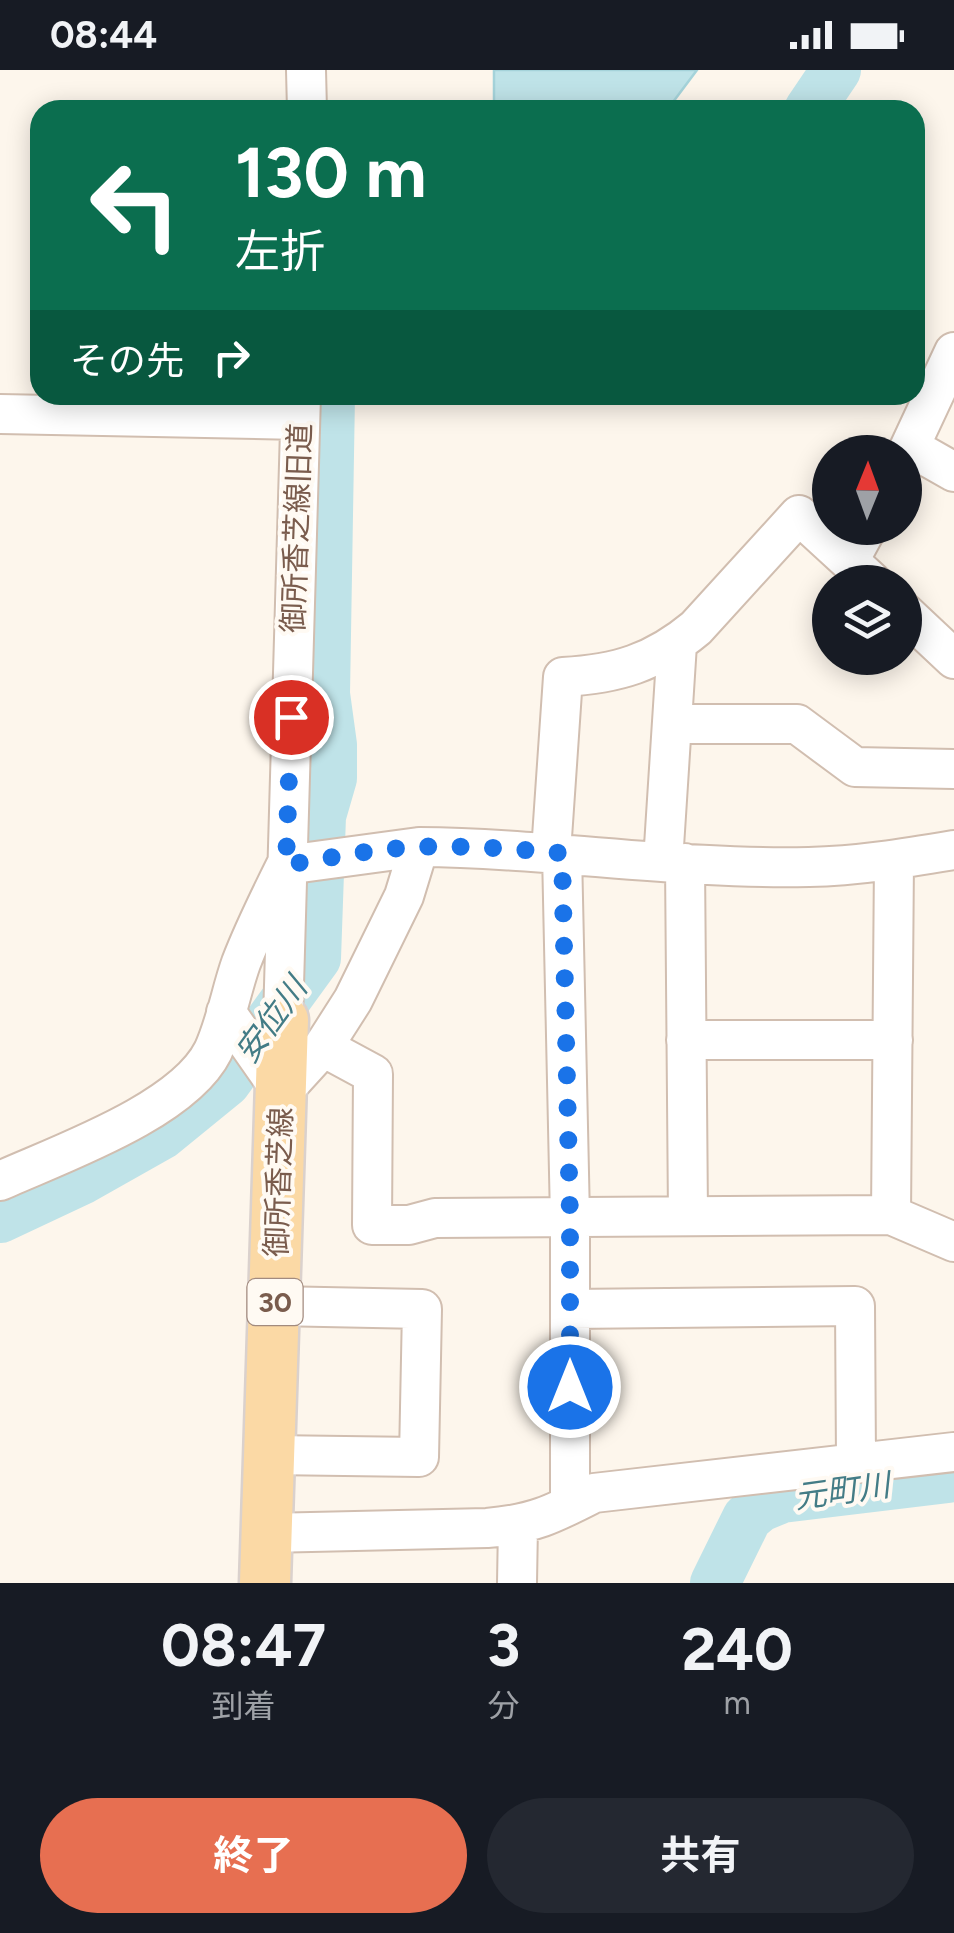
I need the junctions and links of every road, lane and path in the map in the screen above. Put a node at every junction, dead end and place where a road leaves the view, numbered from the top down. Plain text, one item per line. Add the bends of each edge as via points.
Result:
1 (306, 70) edge
2 (307, 100) edge
3 (954, 352) edge
4 (301, 408) edge
5 (0, 414) edge
6 (916, 435) edge
7 (922, 458) edge
8 (954, 472) edge
9 (853, 565) edge
10 (922, 629) edge
11 (677, 644) junction
12 (954, 659) edge
13 (672, 724) junction
14 (954, 770) edge
15 (953, 838) edge
16 (419, 847) junction
17 (557, 853) junction
18 (894, 860) junction
19 (674, 862) junction
20 (294, 864) junction
21 (686, 1040) junction
22 (893, 1040) junction
23 (269, 1043) junction
24 (0, 1181) edge
25 (688, 1215) junction
26 (891, 1215) junction
27 (570, 1218) junction
28 (954, 1242) edge
29 (274, 1306) junction
30 (570, 1309) junction
31 (954, 1452) edge
32 (270, 1455) junction
33 (856, 1461) junction
34 (570, 1505) junction
35 (518, 1525) junction
36 (267, 1534) junction
37 (265, 1583) edge
38 (517, 1583) edge

1 - 2 street
3 - 6 street
4 - 5 street
4 - 20 street, 御所香芝線旧道
7 - 8 street
9 - 11 street via 799,515
10 - 12 street
11 - 13 street
11 - 17 street via 636,665 563,677
13 - 14 street via 796,724 854,767
13 - 19 street
15 - 18 street
16 - 17 street
16 - 20 street
16 - 23 street via 404,896 353,1000
17 - 19 street
17 - 27 street
18 - 19 street via 810,867
18 - 22 street
19 - 21 street
20 - 23 street, 御所香芝線旧道
20 - 23 street via 262,912 241,964
21 - 22 street
21 - 25 street
22 - 26 street
23 - 24 street via 214,1050 158,1106
23 - 27 street via 373,1074 372,1225
23 - 29 main road, 御所香芝線 / 30
25 - 26 street
25 - 27 street
26 - 28 street
27 - 30 street
29 - 32 main road, 御所香芝線 / 30
29 - 32 street via 422,1309 419,1457
30 - 33 street via 855,1306
30 - 34 street
31 - 33 street
32 - 36 main road, 御所香芝線 / 30
33 - 34 street via 594,1492
34 - 35 street
35 - 36 street
35 - 38 street
36 - 37 main road, 御所香芝線 / 30

